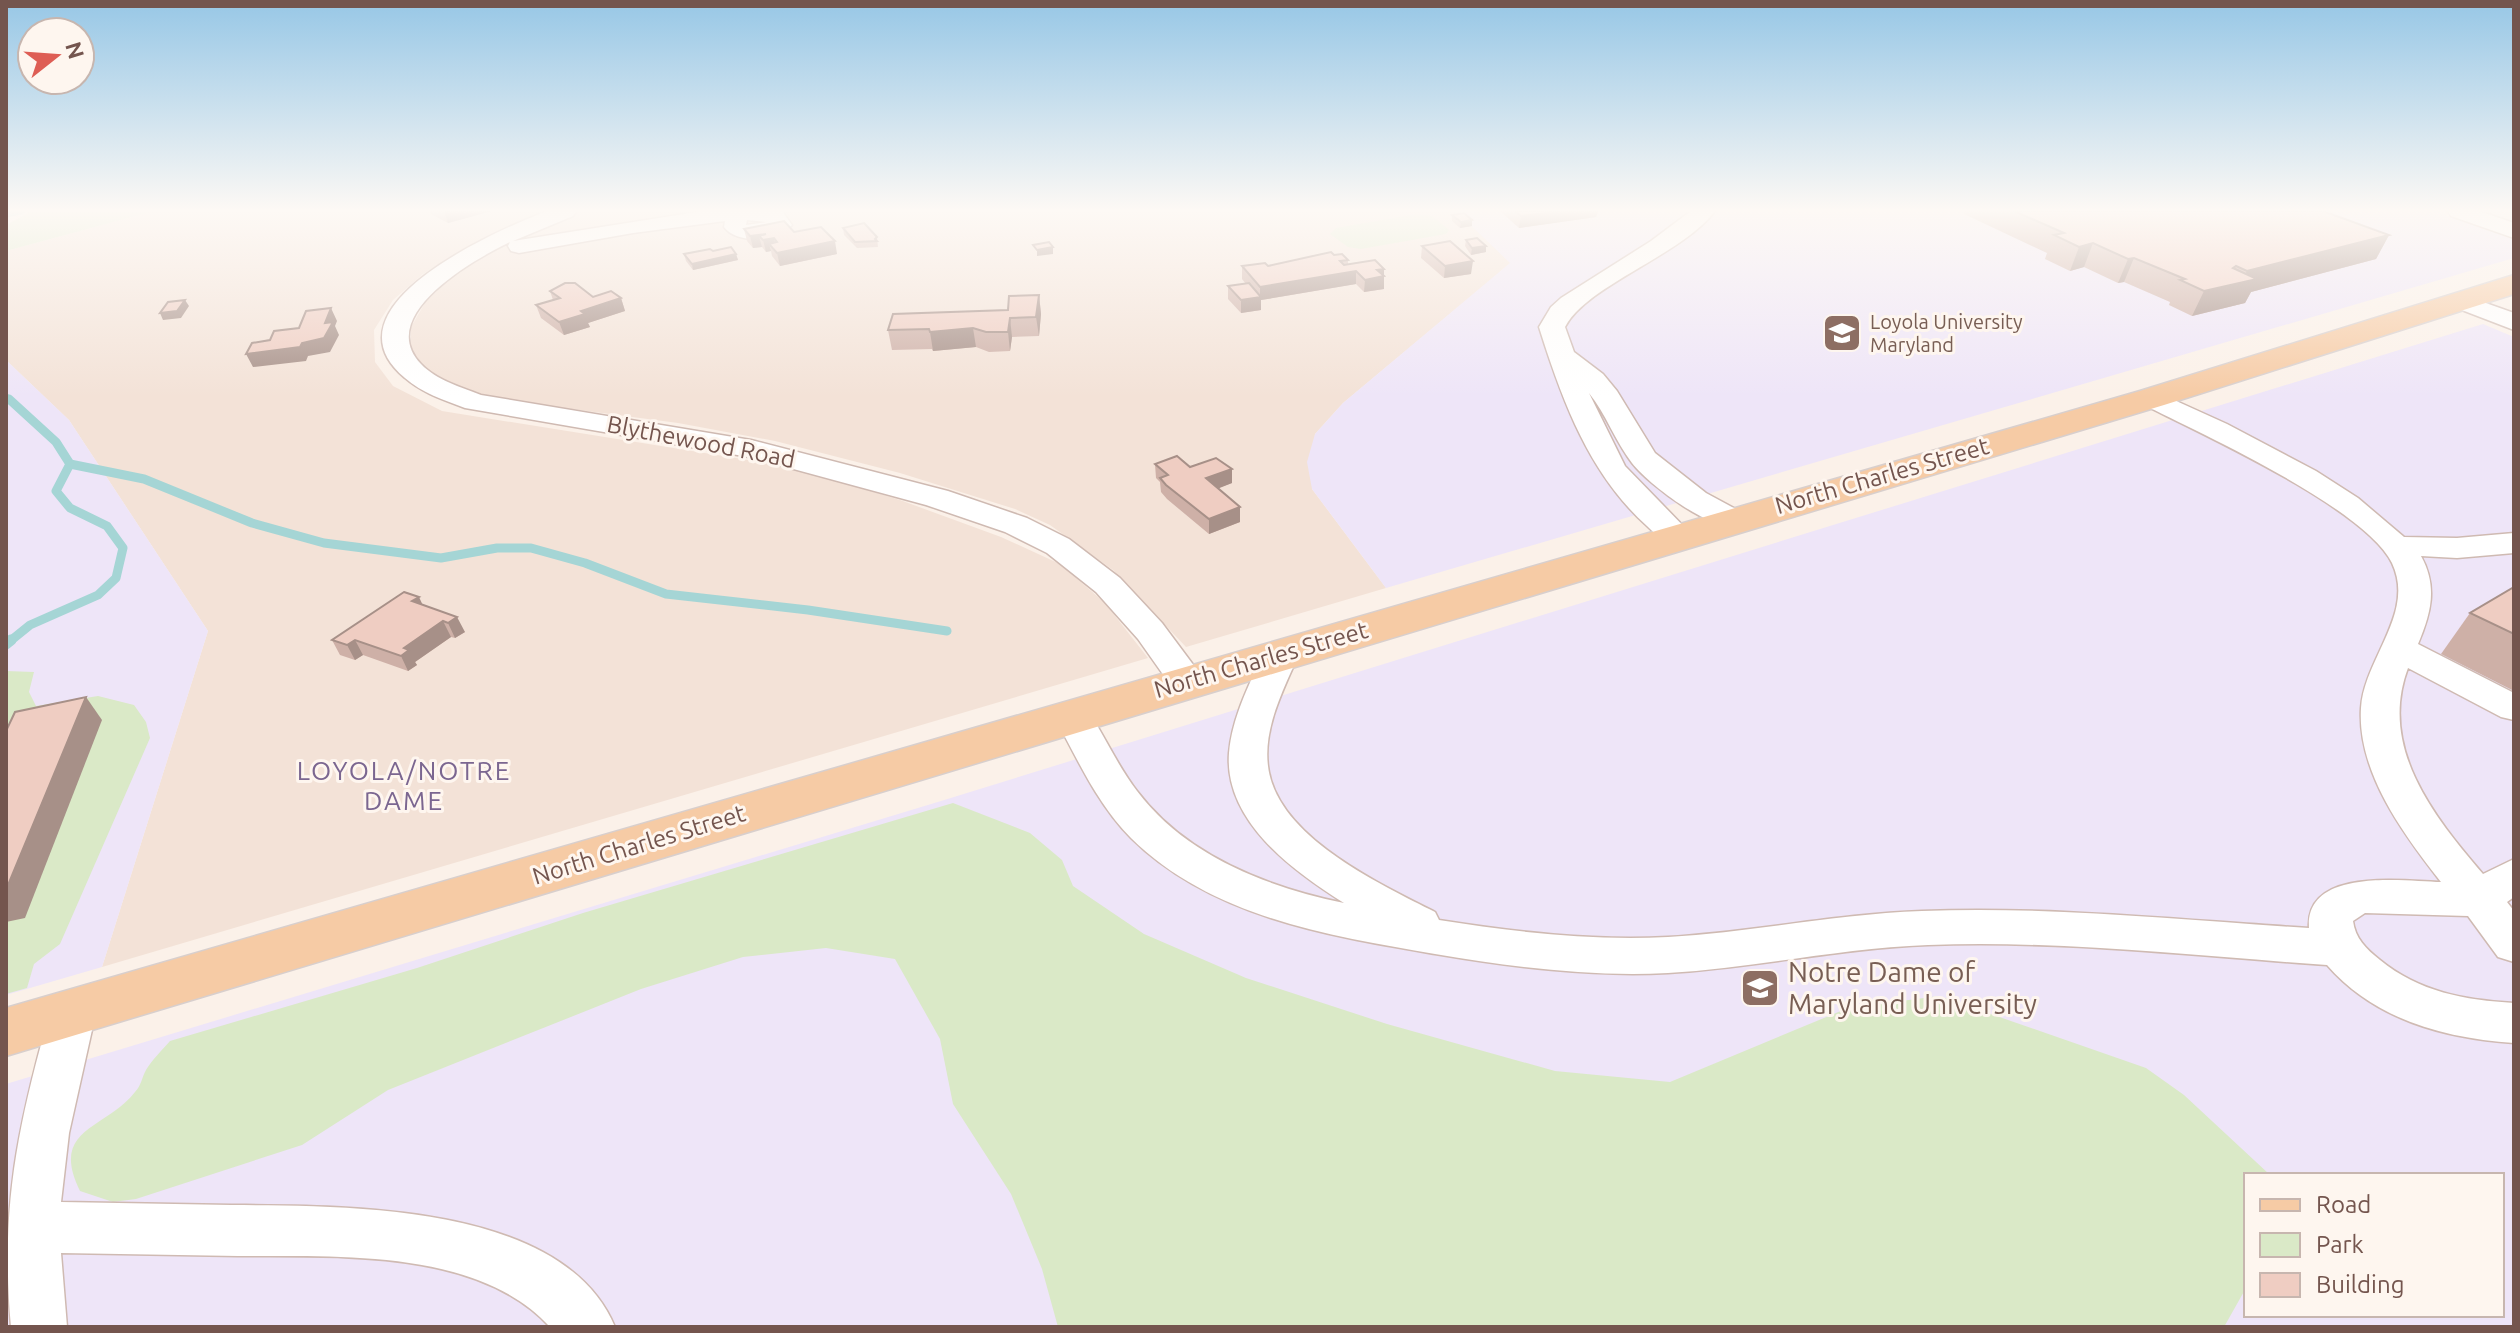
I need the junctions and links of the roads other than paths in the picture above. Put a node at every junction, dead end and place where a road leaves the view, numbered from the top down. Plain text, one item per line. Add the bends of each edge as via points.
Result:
1 (445, 273) edge
2 (1618, 273) edge
3 (2514, 284) edge
4 (2463, 302) junction
5 (2514, 322) edge
6 (1564, 357) junction
7 (2152, 398) junction
8 (1732, 520) junction
9 (1678, 537) junction
10 (2514, 543) edge
11 (2398, 546) junction
12 (2400, 649) junction
13 (1281, 654) junction
14 (1187, 682) junction
15 (2514, 708) edge
16 (1073, 716) junction
17 (2514, 875) edge
18 (2477, 900) junction
19 (1445, 938) junction
20 (2514, 944) edge
21 (2341, 948) junction
22 (73, 1012) junction
23 (2514, 1023) edge
24 (6, 1032) edge
25 (35, 1227) junction
26 (39, 1327) edge
27 (587, 1327) edge

1 - 14 street, Blythewood Road via 402,316 394,339 400,360 420,380 452,395 501,407 809,462 1016,525 1058,546 1108,585
2 - 6 street via 1560,312 1552,336
3 - 4 main road, North Charles Street
4 - 5 street
4 - 7 main road, North Charles Street
6 - 8 street via 1607,397 1644,459 1695,500
6 - 9 street via 1571,384 1612,469
7 - 8 main road, North Charles Street
7 - 11 street via 2322,488 2376,524
8 - 9 main road, North Charles Street
9 - 13 main road, North Charles Street
10 - 11 street
11 - 12 street via 2416,585
12 - 15 street
12 - 18 street via 2380,698 2379,723 2388,757 2418,824
13 - 14 main road, North Charles Street
13 - 19 street via 1248,752 1252,786 1261,806 1326,870
14 - 16 main road, North Charles Street
16 - 19 street via 1128,810 1190,861 1296,909
16 - 22 main road, North Charles Street
17 - 18 street
18 - 20 street
18 - 21 street via 2361,896 2342,901 2332,912 2329,927
19 - 21 street via 1540,954 1618,956 1728,950 1910,929 2012,927
21 - 23 street via 2360,972 2408,1001 2447,1014
22 - 24 main road, North Charles Street
22 - 25 street via 37,1174
25 - 26 street
25 - 27 street via 295,1231 435,1244 487,1256 536,1278

